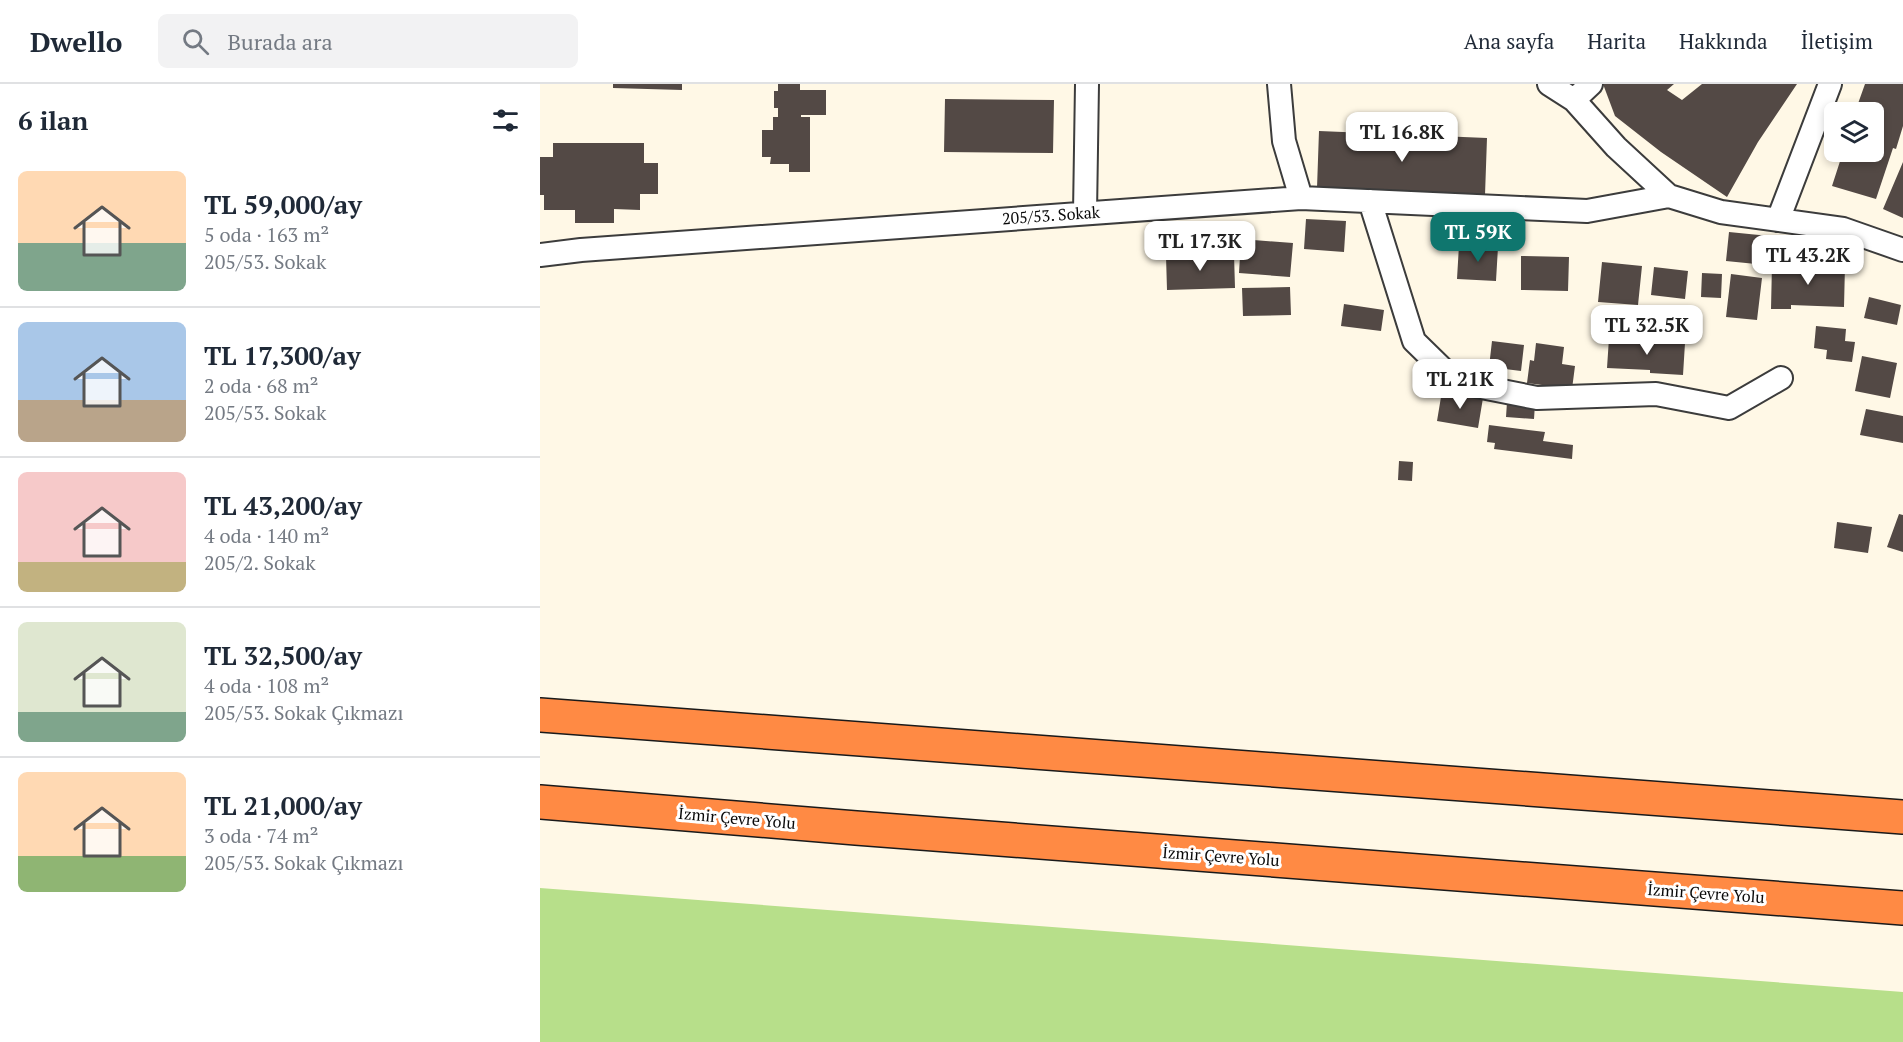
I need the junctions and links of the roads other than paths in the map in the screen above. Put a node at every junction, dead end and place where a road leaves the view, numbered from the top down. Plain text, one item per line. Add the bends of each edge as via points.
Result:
1 (1087, 84) edge
2 (1279, 84) edge
3 (1549, 84) edge
4 (1592, 84) edge
5 (1830, 84) edge
6 (1574, 100) junction
7 (1670, 196) junction
8 (1301, 198) junction
9 (1370, 201) junction
10 (1085, 213) junction
11 (1778, 220) junction
12 (1903, 250) edge
13 (540, 255) edge
14 (1781, 378) dead end
15 (540, 715) edge
16 (540, 802) edge
17 (1903, 817) edge
18 (1903, 908) edge

1 - 10 street
2 - 8 street via 1284,141
3 - 6 street
4 - 6 street
5 - 11 street
6 - 7 street via 1616,147
7 - 9 street, 205/53. Sokak via 1587,211
7 - 11 street via 1721,212
8 - 9 street, 205/53. Sokak
8 - 10 street, 205/53. Sokak
9 - 14 street via 1414,342 1456,382 1537,398 1656,394 1729,408
10 - 13 street, 205/53. Sokak
11 - 12 street via 1843,230
15 - 17 highway
16 - 18 highway, İzmir Çevre Yolu

